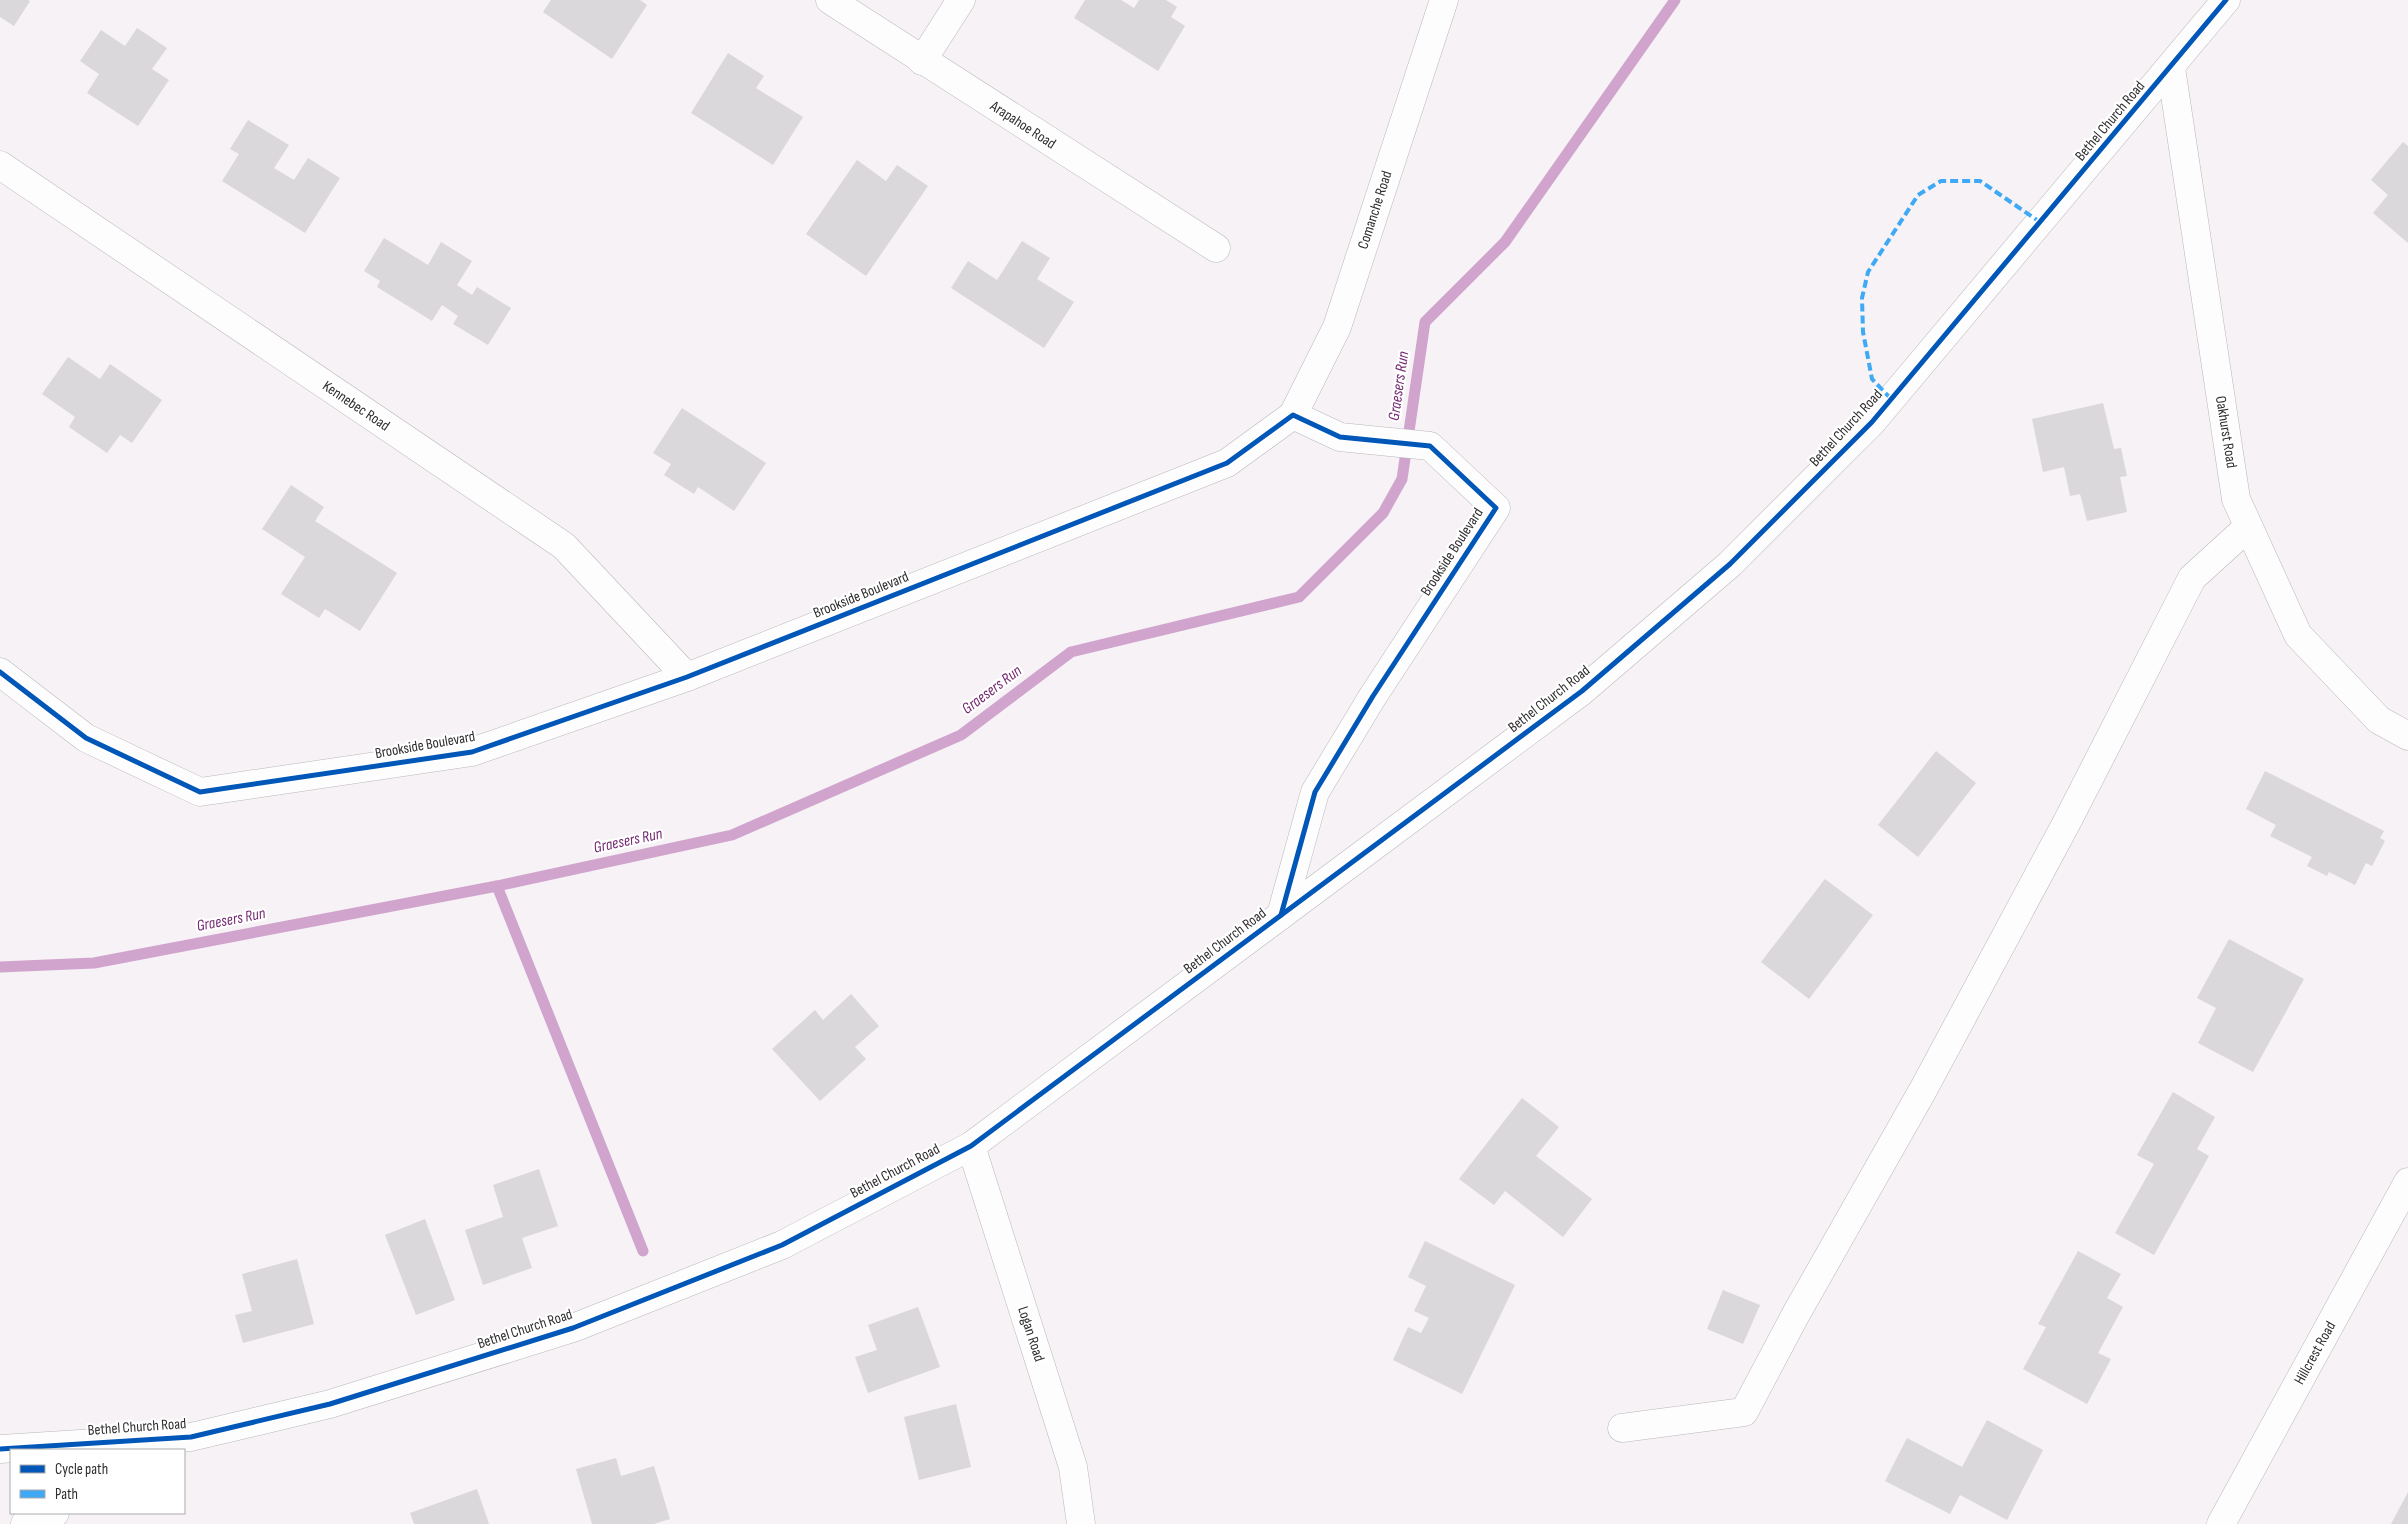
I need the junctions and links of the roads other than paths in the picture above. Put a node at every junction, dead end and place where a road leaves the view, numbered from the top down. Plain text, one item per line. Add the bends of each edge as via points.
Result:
1 (830, 0) edge
2 (961, 0) edge
3 (1444, 0) edge
4 (2226, 0) edge
5 (922, 60) junction
6 (2171, 68) junction
7 (0, 165) edge
8 (1216, 248) dead end
9 (1293, 415) junction
10 (2248, 527) junction
11 (0, 672) edge
12 (687, 677) junction
13 (2408, 736) edge
14 (1281, 915) junction
15 (971, 1146) junction
16 (2408, 1182) edge
17 (1622, 1428) dead end
18 (181, 1443) edge
19 (0, 1449) edge
20 (52, 1514) edge
21 (25, 1524) edge
22 (1081, 1524) edge
23 (2221, 1524) edge

1 - 5 street, Arapahoe Road
2 - 5 street
3 - 9 street, Comanche Road via 1337,327
4 - 6 street, Bethel Church Road
5 - 8 street, Arapahoe Road
6 - 10 street, Oakhurst Road via 2236,499
6 - 14 street, Bethel Church Road via 1872,422 1730,564 1582,691
7 - 12 street, Kennebec Road via 564,546
9 - 12 street, Brookside Boulevard via 1227,463
9 - 14 street, Brookside Boulevard via 1340,437 1430,446 1496,508 1373,696 1315,792
10 - 13 street, Oakhurst Road via 2298,635 2379,720
10 - 17 street via 2192,578 2058,838 1744,1412
11 - 12 street, Brookside Boulevard via 86,738 200,792 472,752
14 - 15 street, Bethel Church Road
15 - 18 street, Bethel Church Road via 782,1245 573,1328 330,1404
15 - 22 street, Logan Road via 1073,1467
16 - 23 street, Hillcrest Road
18 - 19 street, Bethel Church Road
20 - 21 street

